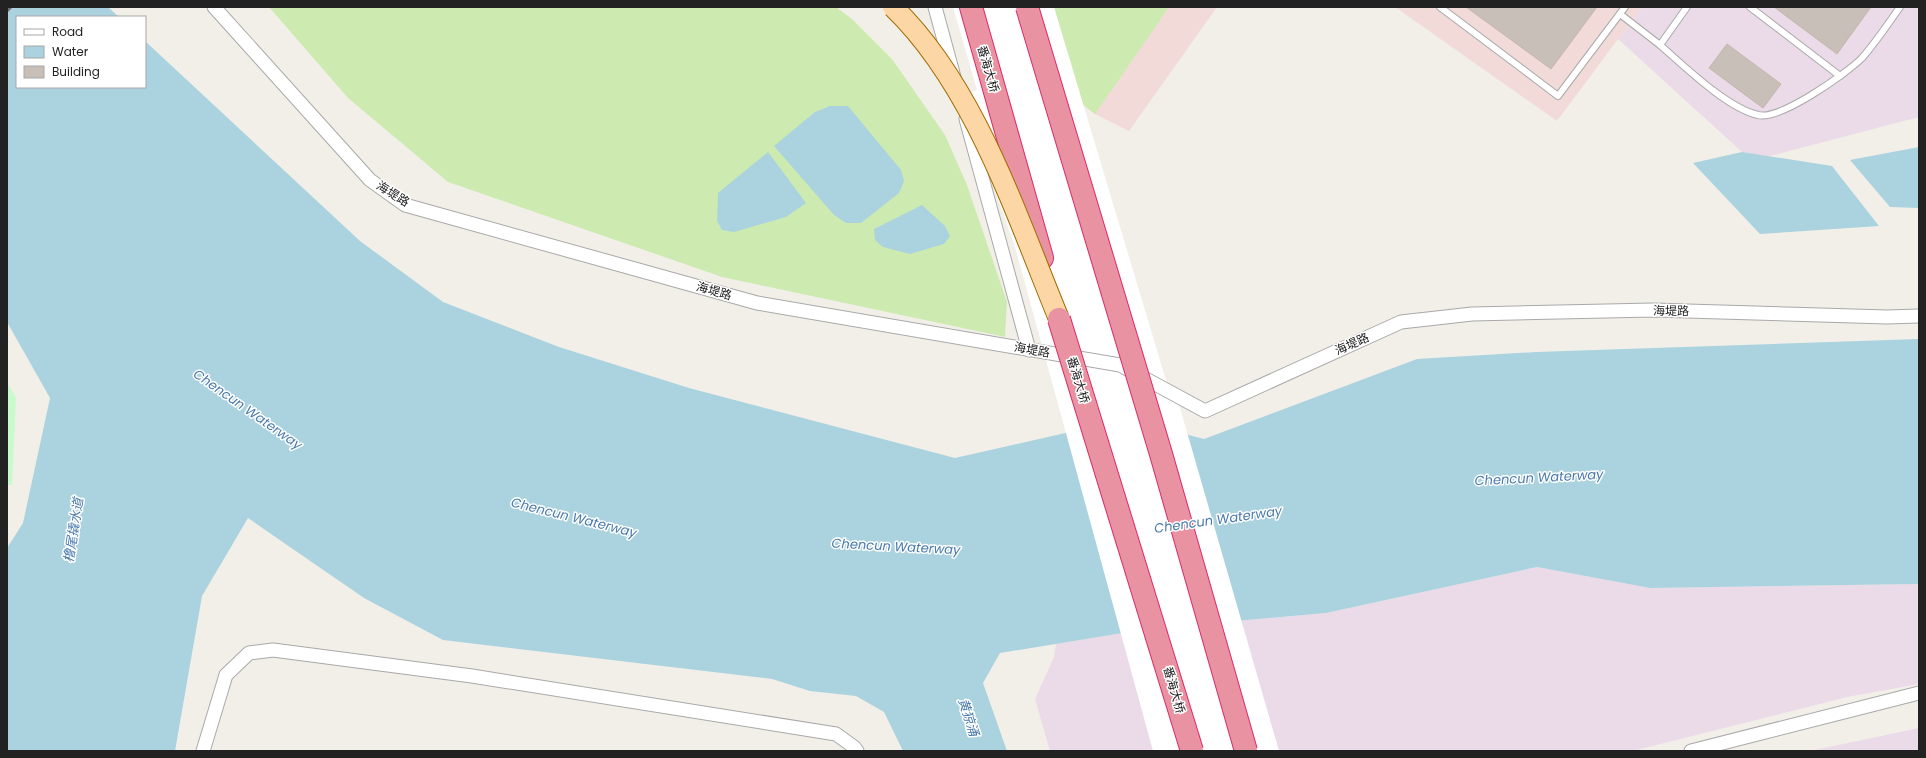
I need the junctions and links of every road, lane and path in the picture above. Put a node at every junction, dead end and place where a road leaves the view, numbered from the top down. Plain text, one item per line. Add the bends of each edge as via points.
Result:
1 (214, 7) edge
2 (893, 7) edge
3 (935, 7) edge
4 (971, 7) edge
5 (1027, 7) edge
6 (1440, 7) edge
7 (1625, 7) edge
8 (1687, 7) edge
9 (1750, 7) edge
10 (1900, 7) edge
11 (1620, 14) junction
12 (1660, 45) junction
13 (1840, 76) junction
14 (1919, 316) edge
15 (1059, 319) junction
16 (1028, 350) junction
17 (1919, 693) edge
18 (203, 751) edge
19 (857, 751) edge
20 (1192, 751) edge
21 (1246, 751) edge
22 (1691, 751) edge

1 - 16 street, 海堤路 via 370,180 405,205 757,303
2 - 15 main road, bridge via 912,26 967,106 991,155
3 - 16 street
4 - 15 highway, 番海大桥, bridge
5 - 21 highway, bridge via 1161,454
6 - 11 lane via 1558,96
7 - 11 lane
8 - 12 lane
9 - 13 lane
10 - 13 lane via 1871,47
11 - 12 lane
12 - 13 lane via 1716,92 1736,106 1758,116 1781,112
14 - 16 street, 海堤路 via 1653,310 1472,314 1401,322 1205,411 1120,365
15 - 20 highway, 番海大桥, bridge
17 - 22 street
18 - 19 street via 226,675 249,653 273,650 472,676 836,734

